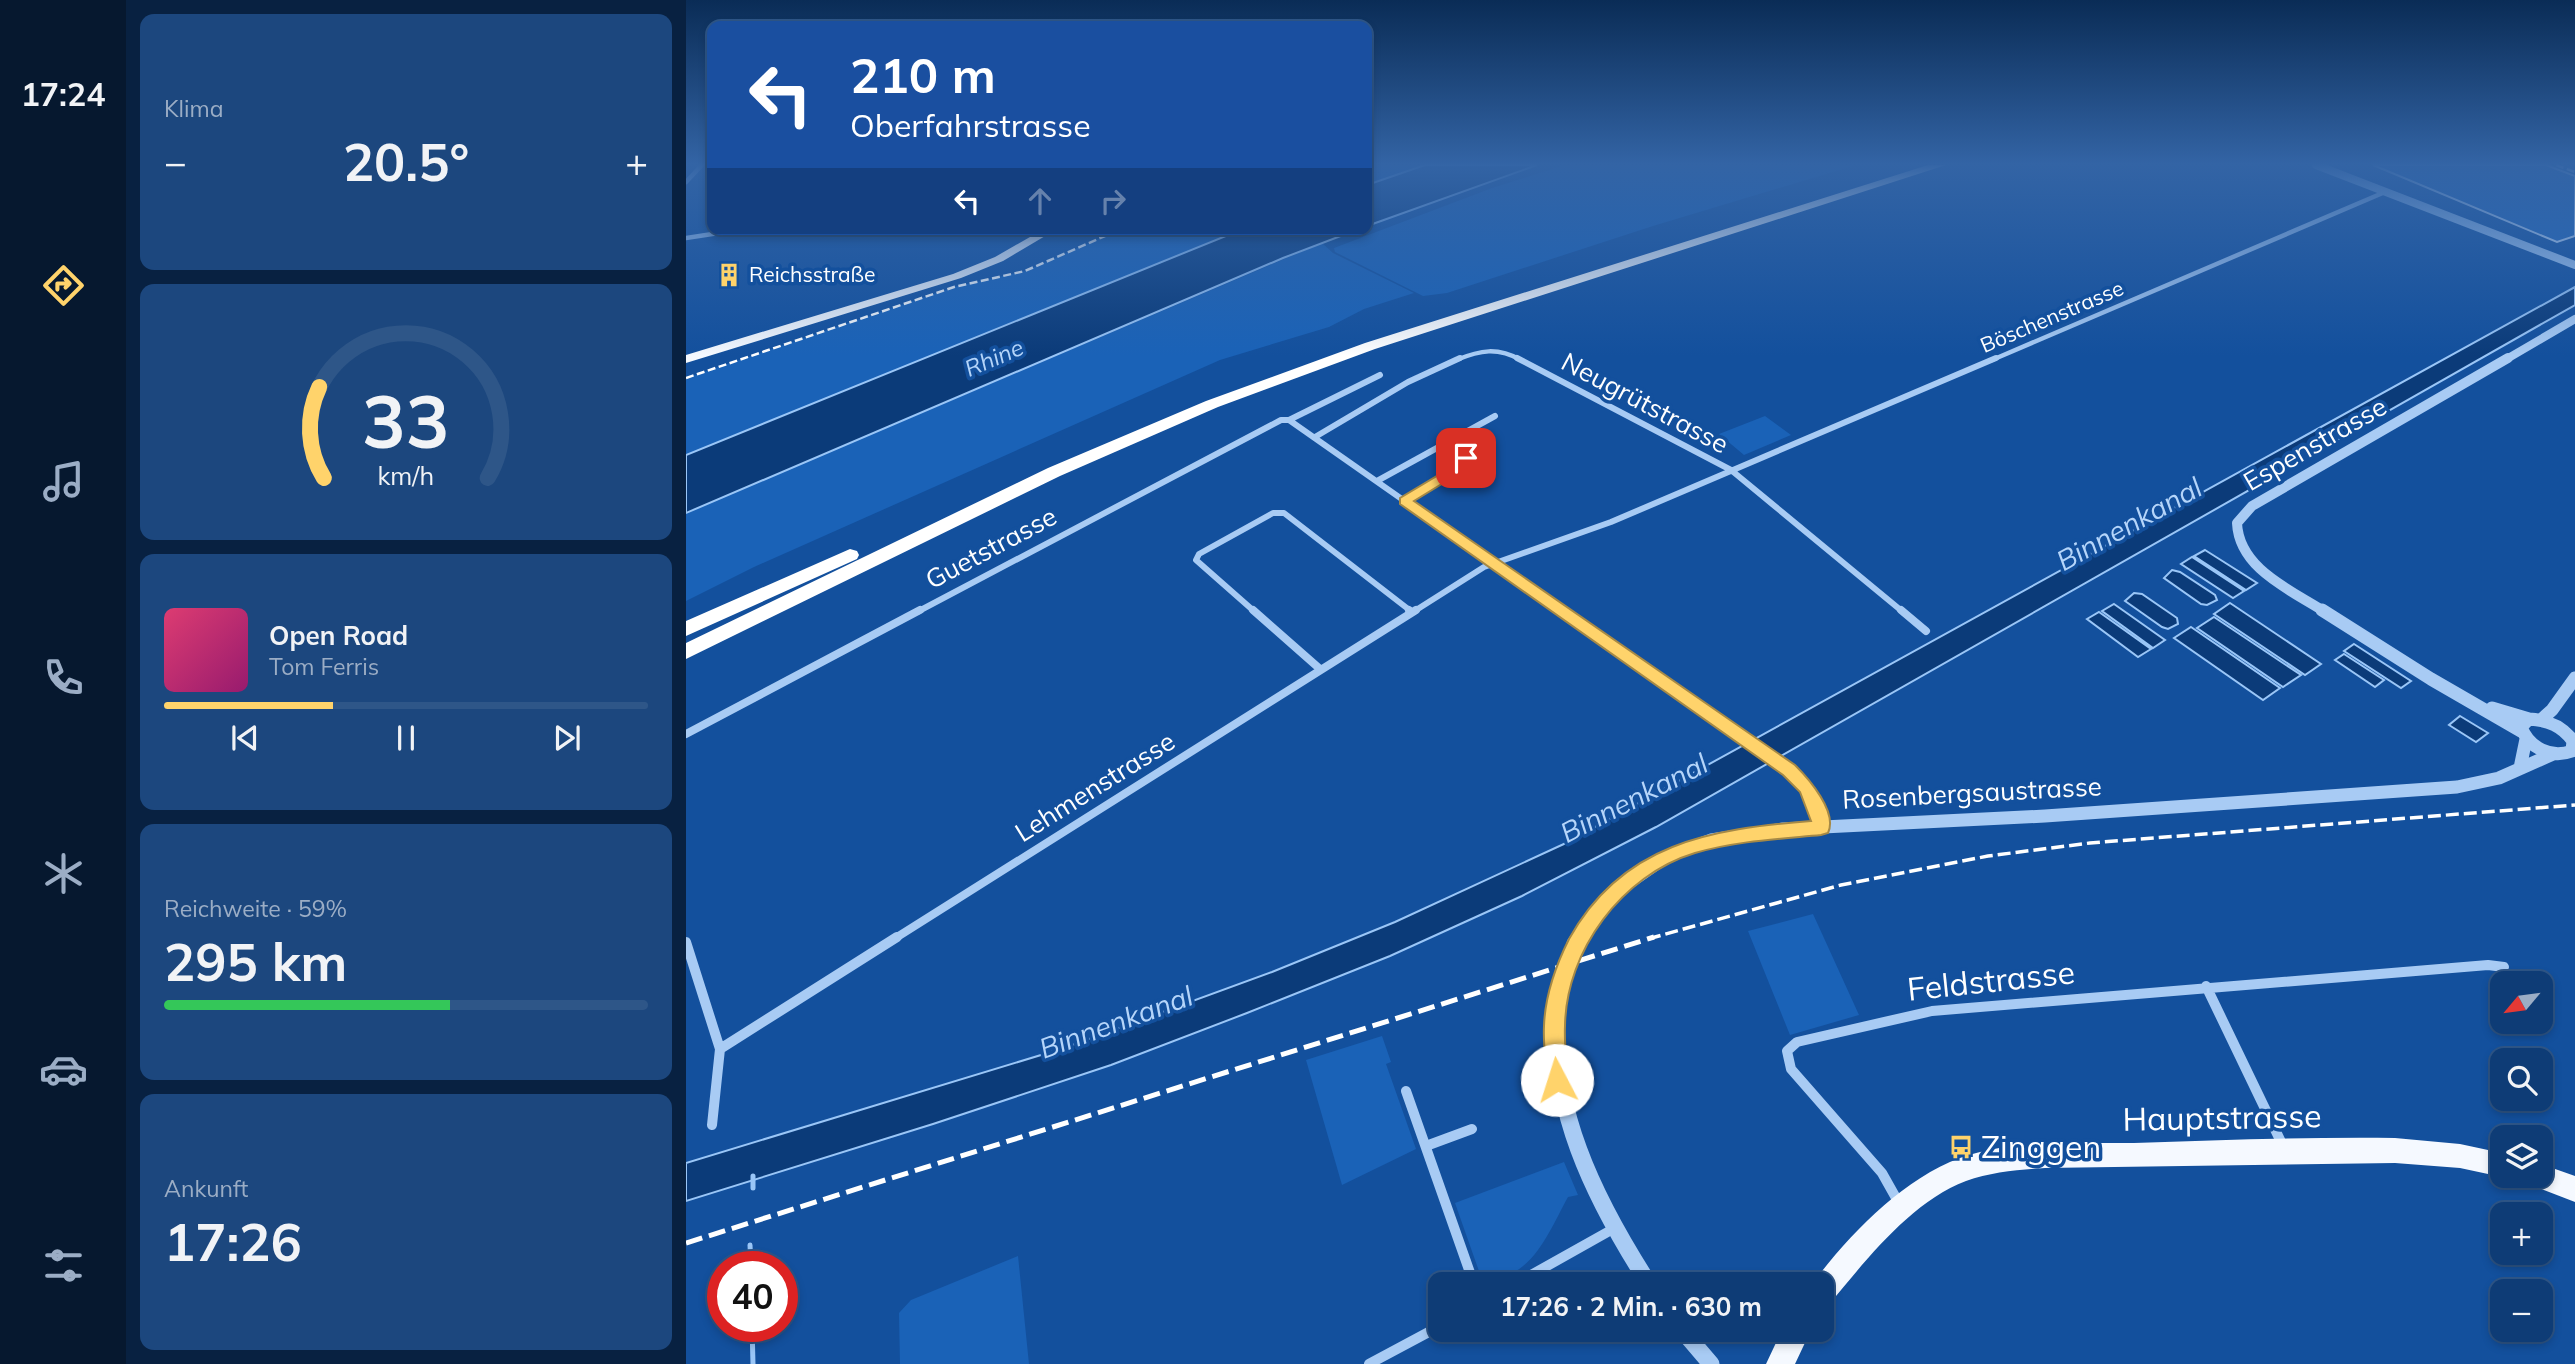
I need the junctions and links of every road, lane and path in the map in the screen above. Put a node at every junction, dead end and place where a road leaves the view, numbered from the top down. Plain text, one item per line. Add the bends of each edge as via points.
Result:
1 (1709, 229) edge
2 (1740, 229) edge
3 (2299, 229) edge
4 (2480, 229) edge
5 (707, 235) edge
6 (1040, 235) edge
7 (686, 238) edge
8 (2575, 265) edge
9 (2575, 320) edge
10 (686, 359) edge
11 (1380, 375) dead end
12 (1495, 416) dead end
13 (1289, 420) junction
14 (1315, 437) junction
15 (1445, 444) junction
16 (1731, 470) junction
17 (1377, 481) junction
18 (1405, 501) junction
19 (928, 523) junction
20 (1494, 564) junction
21 (1412, 612) junction
22 (737, 628) junction
23 (686, 629) edge
24 (1926, 631) dead end
25 (686, 641) edge
26 (686, 652) edge
27 (686, 659) edge
28 (1320, 669) junction
29 (2575, 678) edge
30 (2472, 702) junction
31 (2558, 706) junction
32 (2535, 720) junction
33 (2564, 730) junction
34 (686, 734) edge
35 (2524, 735) junction
36 (2553, 754) junction
37 (2521, 768) junction
38 (1821, 828) junction
39 (686, 942) edge
40 (2504, 967) dead end
41 (2206, 986) junction
42 (720, 1049) junction
43 (1406, 1091) dead end
44 (712, 1125) dead end
45 (1472, 1129) dead end
46 (1426, 1146) junction
47 (2285, 1151) junction
48 (2490, 1162) edge
49 (2553, 1181) edge
50 (2575, 1189) edge
51 (1903, 1210) junction
52 (1614, 1229) junction
53 (1470, 1272) edge
54 (1537, 1272) edge
55 (1641, 1272) edge
56 (1834, 1280) edge
57 (1428, 1332) edge
58 (1692, 1342) edge
59 (1791, 1342) edge
60 (1369, 1364) edge
61 (1711, 1364) edge
62 (1780, 1364) edge

1 - 19 highway via 1294,363 1105,440
2 - 22 highway via 1303,368 1054,472
3 - 16 street, Böschenstrasse
4 - 8 street
5 - 7 street
6 - 10 main road via 968,272
9 - 30 street, Espenstrasse via 2252,506 2237,523 2239,544 2266,573
11 - 13 street, Guetstrasse
12 - 15 street
13 - 14 street
13 - 34 street, Guetstrasse via 1202,460
14 - 16 street, Neugrütstrasse via 1434,369 1495,349
14 - 17 street
15 - 17 street
15 - 18 street via 1468,462
16 - 20 street, Böschenstrasse via 1611,522
16 - 24 street, Neugrütstrasse
17 - 18 street
18 - 20 street
19 - 23 highway via 909,527
19 - 25 highway
20 - 21 street, Lehmenstrasse
20 - 38 street via 1789,770 1806,787
21 - 28 street, Lehmenstrasse
21 - 28 street via 1284,513 1273,513 1199,554 1196,560
22 - 26 highway
22 - 27 highway
28 - 42 street, Lehmenstrasse
29 - 31 street
30 - 32 street, Espenstrasse
30 - 35 street, Espenstrasse
31 - 32 street
31 - 33 street
32 - 33 street, Espenstrasse
32 - 35 street via 2522,724
33 - 36 street via 2573,741 2572,751
35 - 36 street, Espenstrasse
35 - 37 street
36 - 37 street, Rosenbergsaustrasse
37 - 38 street, Rosenbergsaustrasse via 2488,782 2457,787
38 - 52 street, Rosenbergsaustrasse via 1737,835 1666,857 1612,894 1570,957 1554,1025 1557,1080 1582,1162
39 - 42 street
40 - 41 street, Feldstrasse
41 - 47 street
41 - 51 street, Feldstrasse via 1913,1013 1797,1042 1787,1051 1791,1069 1882,1173
42 - 44 street
43 - 46 street
45 - 46 street
46 - 53 street
47 - 48 main road, Hauptstrasse via 2444,1152
47 - 51 main road, Hauptstrasse via 1994,1162 1947,1177
49 - 50 main road
51 - 56 main road, Hauptstrasse
52 - 54 street
52 - 55 street, Rosenbergsaustrasse
57 - 60 street
58 - 61 street
59 - 62 main road

